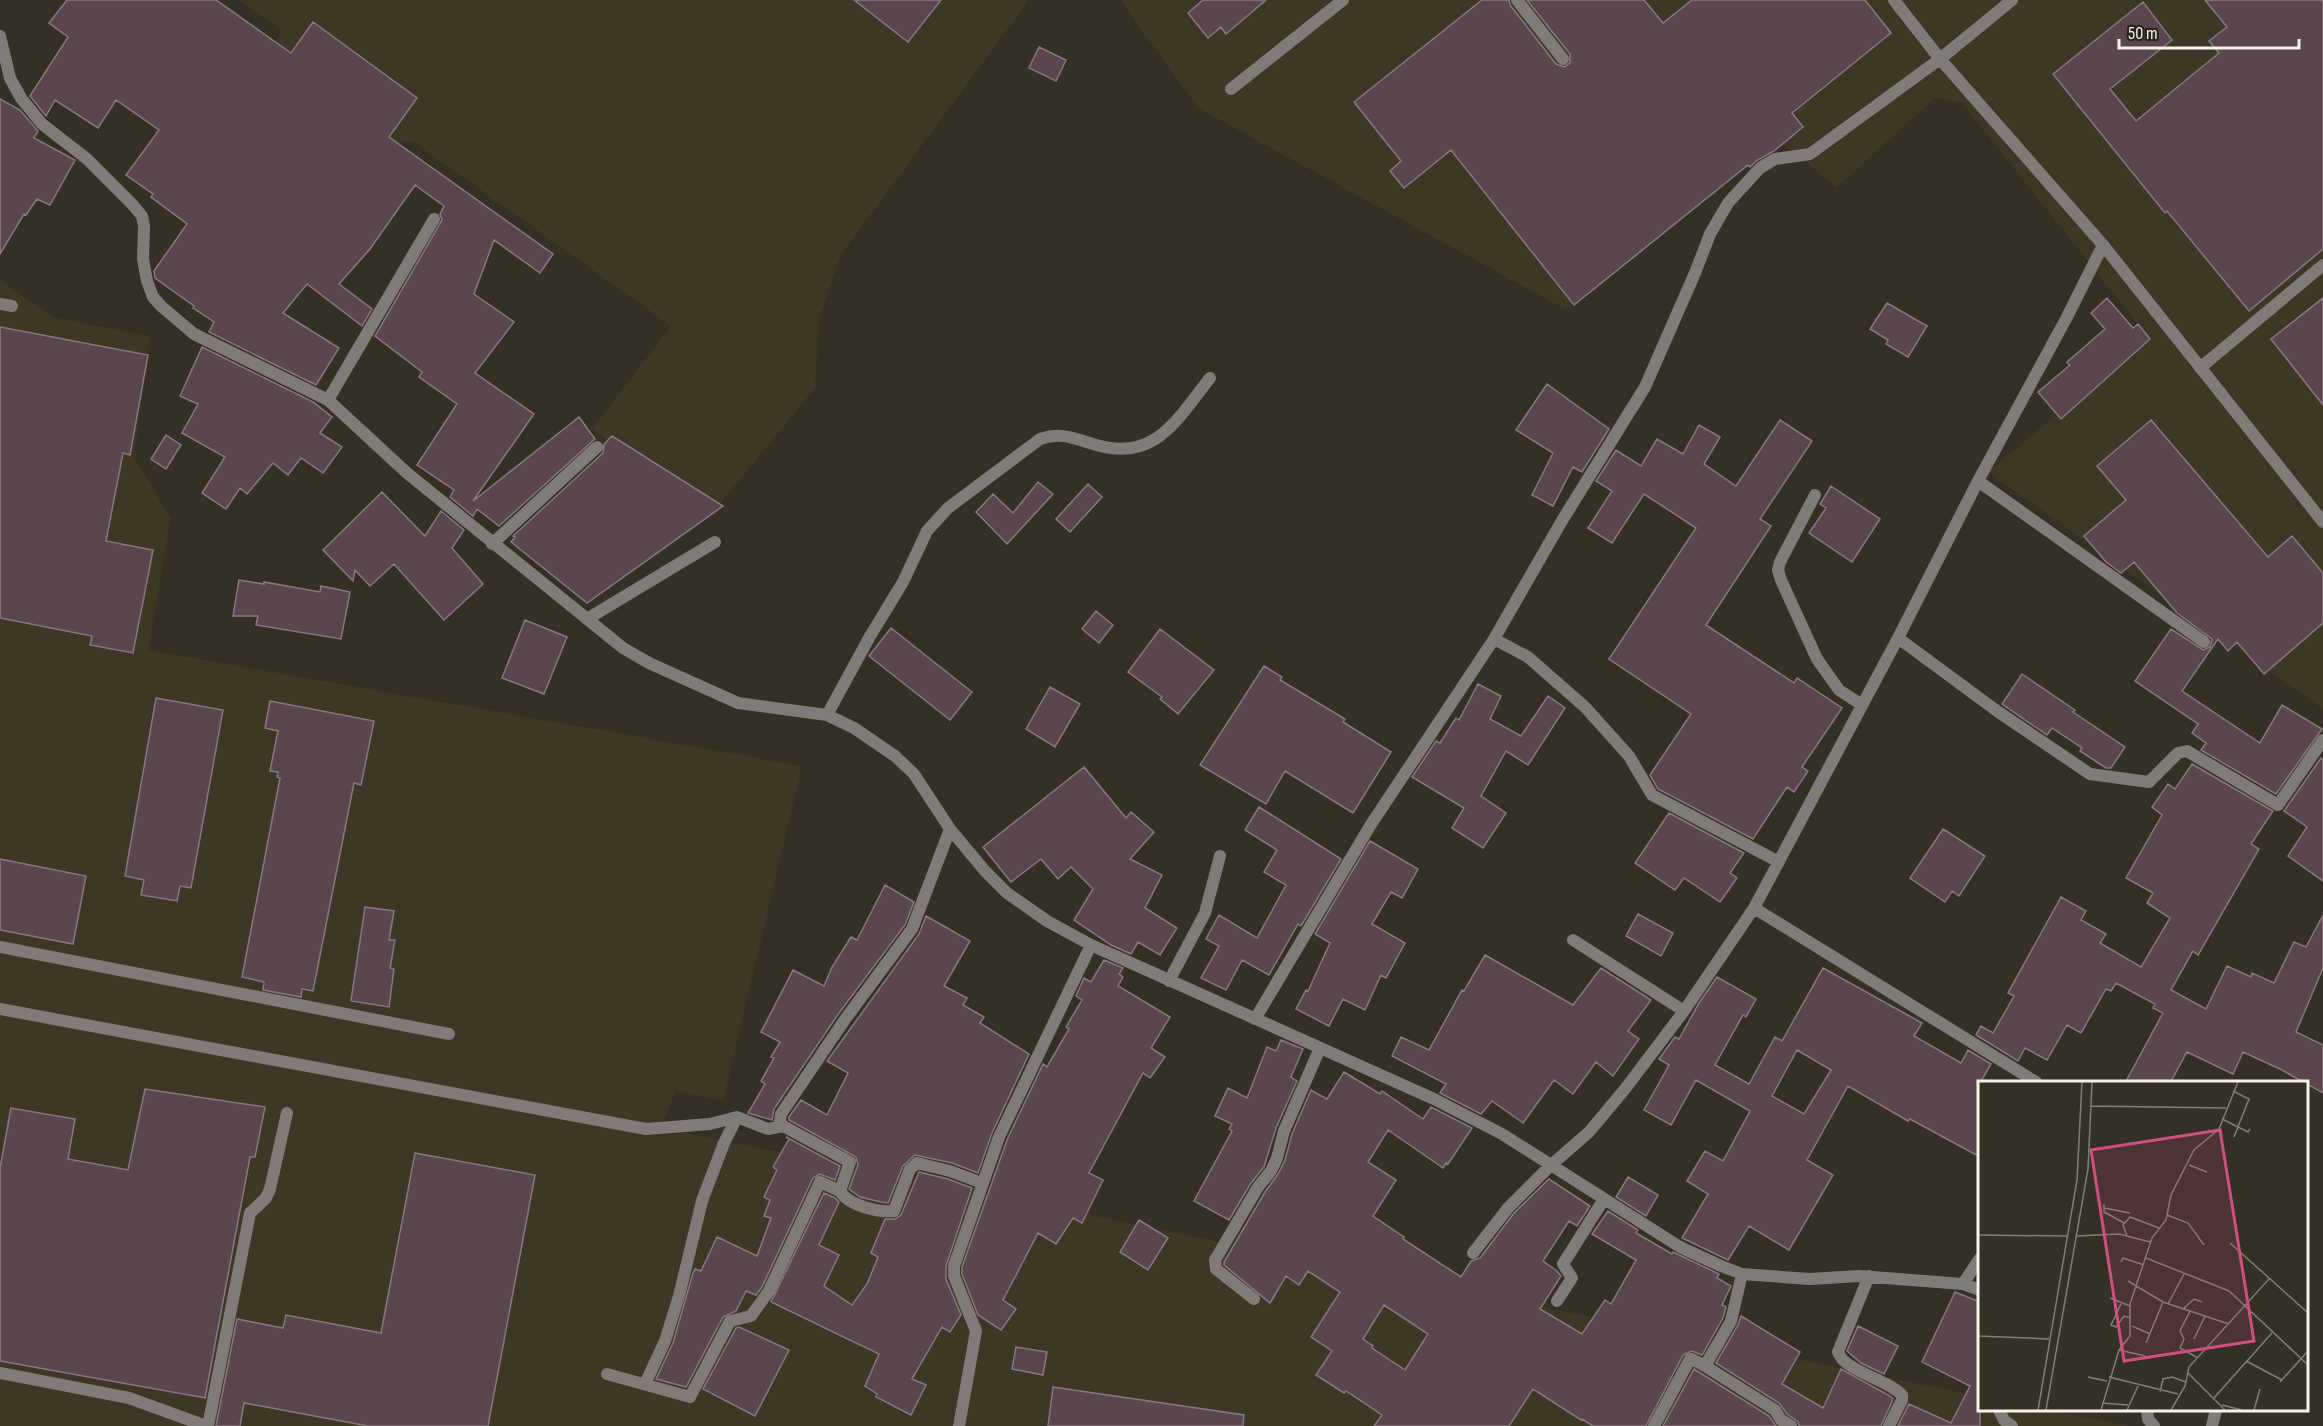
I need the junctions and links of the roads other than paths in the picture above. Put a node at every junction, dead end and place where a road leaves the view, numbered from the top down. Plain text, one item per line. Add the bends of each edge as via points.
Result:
1 (1343, 0) edge
2 (1517, 0) edge
3 (1894, 0) edge
4 (2012, 0) edge
5 (0, 36) edge
6 (1940, 58) junction
7 (1563, 59) dead end
8 (1231, 89) dead end
9 (434, 219) dead end
10 (2103, 245) junction
11 (2323, 265) edge
12 (2200, 368) junction
13 (1210, 378) dead end
14 (328, 400) junction
15 (597, 447) dead end
16 (1978, 482) junction
17 (1815, 495) dead end
18 (2323, 522) edge
19 (715, 542) dead end
20 (492, 544) junction
21 (587, 620) junction
22 (1898, 638) junction
23 (1494, 639) junction
24 (2204, 642) dead end
25 (1862, 705) junction
26 (827, 715) junction
27 (2323, 740) edge
28 (950, 829) junction
29 (1220, 856) dead end
30 (1779, 862) junction
31 (1754, 908) junction
32 (1573, 940) dead end
33 (1091, 945) junction
34 (0, 947) edge
35 (1169, 981) junction
36 (0, 1009) edge
37 (1684, 1011) junction
38 (1255, 1019) junction
39 (449, 1034) dead end
40 (1320, 1048) junction
41 (2033, 1081) edge
42 (287, 1113) dead end
43 (737, 1117) junction
44 (783, 1126) junction
45 (1550, 1166) junction
46 (982, 1183) junction
47 (840, 1191) junction
48 (1604, 1199) junction
49 (1473, 1253) dead end
50 (1978, 1261) edge
51 (1742, 1274) junction
52 (1869, 1276) junction
53 (1963, 1284) junction
54 (1978, 1289) edge
55 (1254, 1299) dead end
56 (1557, 1301) dead end
57 (1705, 1366) junction
58 (0, 1373) edge
59 (607, 1374) dead end
60 (645, 1384) junction
61 (2000, 1411) edge
62 (2147, 1411) edge
63 (2216, 1411) edge
64 (207, 1426) edge
65 (959, 1426) edge
66 (1654, 1426) edge
67 (1791, 1426) edge
68 (1889, 1426) edge
69 (2012, 1426) edge
70 (2154, 1426) edge
71 (2212, 1426) edge

1 - 8 street
2 - 7 street
3 - 6 street
4 - 6 street
5 - 14 street via 10,78 21,98 42,124 87,159 142,216 147,281 161,306 194,334
6 - 10 street
6 - 23 street via 1810,154 1775,159 1761,168 1728,203 1710,234 1645,387
9 - 14 street
10 - 12 street
10 - 16 street
11 - 12 street
12 - 18 street
13 - 26 street via 1174,423 1151,443 1126,449 1098,446 1064,435 1047,436 948,508 927,531 903,582
14 - 20 street
15 - 20 street
16 - 22 street
16 - 24 street
17 - 25 street via 1778,570 1817,659 1839,690
19 - 21 street
20 - 21 street
21 - 26 street via 649,663 738,703
22 - 25 street
22 - 27 street via 2090,774 2149,782 2178,753 2187,751 2278,805
23 - 30 street via 1528,657 1585,707 1629,756 1652,795
23 - 38 street via 1370,826
25 - 30 street
26 - 28 street via 895,756 914,774
28 - 33 street via 1007,893
28 - 44 street via 912,929 811,1068 781,1114
29 - 35 street via 1204,913
30 - 31 street
31 - 37 street
31 - 41 street
32 - 37 street
33 - 35 street
33 - 46 street via 999,1137
34 - 39 street
35 - 38 street
36 - 43 street via 646,1129 710,1124
37 - 45 street via 1589,1132
38 - 40 street
40 - 45 street via 1434,1099 1502,1134
40 - 55 street via 1270,1171 1215,1260 1216,1269
42 - 64 street via 270,1189 250,1213
43 - 44 street via 768,1129
43 - 60 street via 702,1201 665,1341
44 - 47 street via 850,1162
45 - 48 street
45 - 49 street via 1508,1208
46 - 47 street via 917,1163 910,1169 894,1211 848,1200
46 - 65 street via 952,1271 976,1331
47 - 60 street via 819,1182 769,1291 751,1316 730,1321 693,1394 687,1397
48 - 51 street via 1680,1246
48 - 56 street via 1563,1264 1572,1278
50 - 53 street
51 - 52 street via 1810,1279
51 - 57 street via 1731,1321
52 - 53 street
52 - 68 street via 1838,1352 1842,1360 1902,1395
53 - 54 street
57 - 66 street via 1690,1359
57 - 67 street via 1776,1410 1781,1420
58 - 64 street via 129,1398
59 - 60 street
61 - 69 street
62 - 70 street
63 - 71 street

